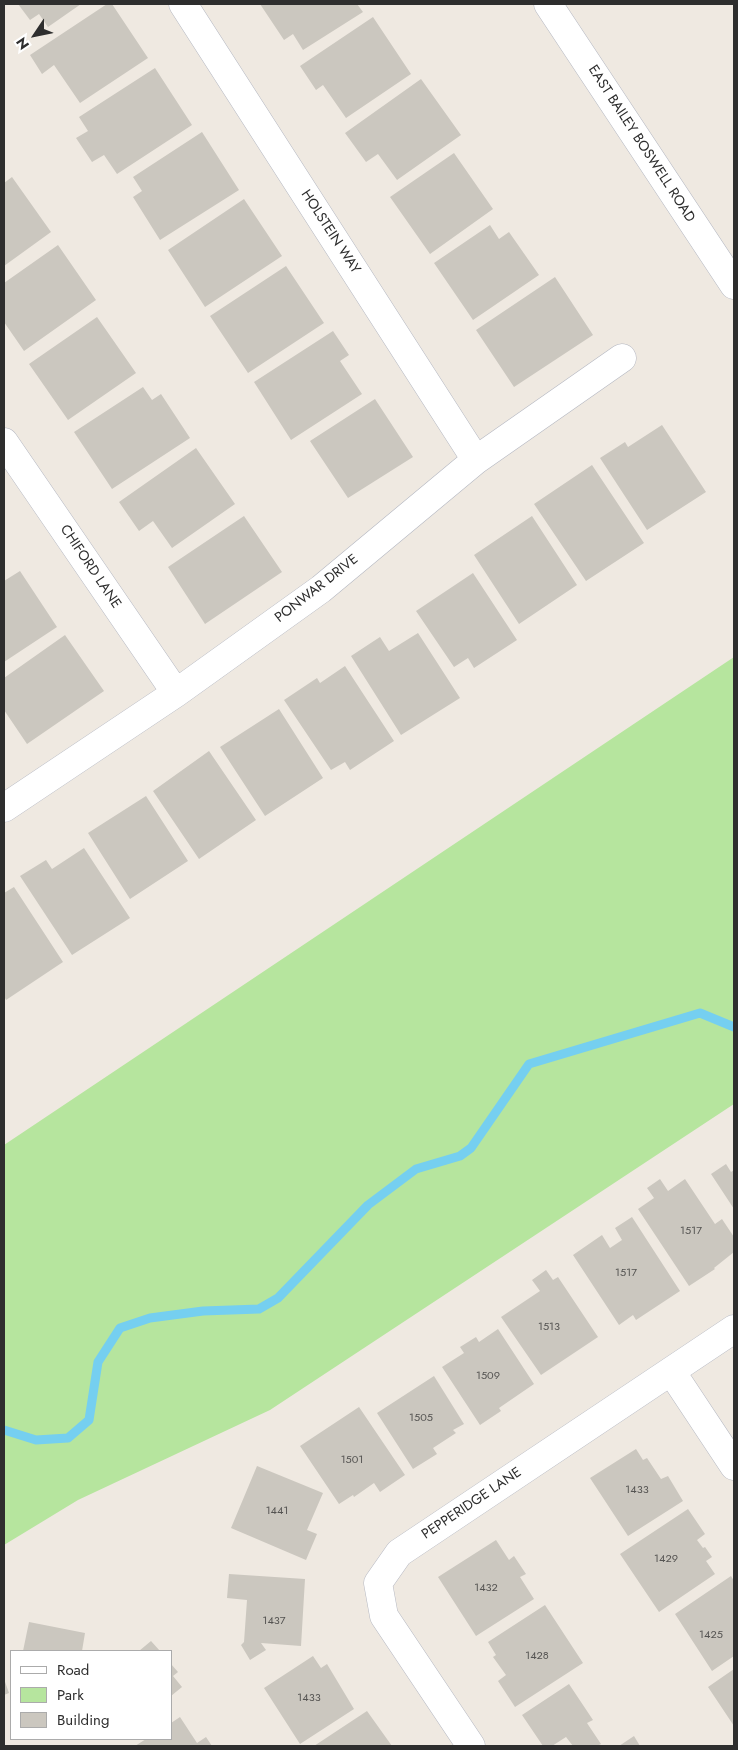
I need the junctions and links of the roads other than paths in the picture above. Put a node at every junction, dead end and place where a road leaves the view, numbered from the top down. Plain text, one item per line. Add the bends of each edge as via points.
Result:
1 (184, 4) edge
2 (548, 4) edge
3 (734, 285) edge
4 (622, 358) dead end
5 (4, 442) edge
6 (476, 460) junction
7 (176, 693) junction
8 (4, 808) edge
9 (734, 1329) edge
10 (672, 1371) junction
11 (734, 1466) edge
12 (471, 1746) edge

1 - 6 street, HOLSTEIN WAY
2 - 3 street, EAST BAILEY BOSWELL ROAD
4 - 6 street, PONWAR DRIVE
5 - 7 street, CHIFORD LANE
6 - 7 street, PONWAR DRIVE via 321,589
7 - 8 street, PONWAR DRIVE
9 - 10 street, PEPPERIDGE LANE
10 - 11 street
10 - 12 street, PEPPERIDGE LANE via 399,1553 378,1583 384,1616

